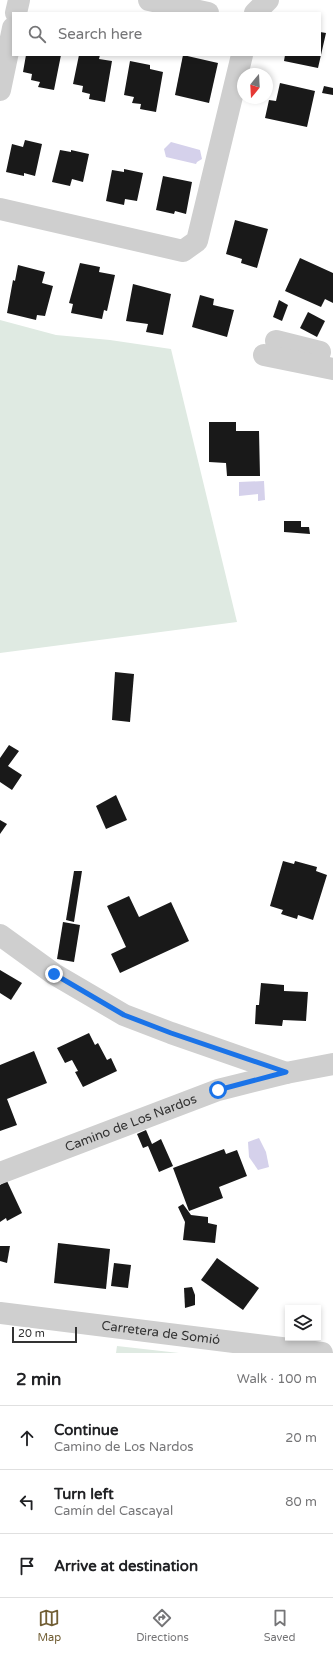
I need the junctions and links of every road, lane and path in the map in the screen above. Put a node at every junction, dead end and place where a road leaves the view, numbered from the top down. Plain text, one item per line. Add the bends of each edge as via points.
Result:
1 (19, 0) edge
2 (149, 0) edge
3 (268, 0) edge
4 (16, 12) edge
5 (203, 12) edge
6 (256, 12) edge
7 (12, 33) edge
8 (242, 56) edge
9 (0, 90) edge
10 (0, 209) edge
11 (333, 355) edge
12 (333, 369) edge
13 (0, 936) edge
14 (333, 1064) edge
15 (286, 1072) junction
16 (0, 1173) edge
17 (0, 1313) edge
18 (322, 1353) edge

1 - 4 street
2 - 5 street
3 - 6 street
7 - 9 street
8 - 10 street via 197,241 183,251
11 - 12 street via 270,348
13 - 15 street via 54,974 124,1015
14 - 15 street, Camino de Los Nardos
15 - 16 street, Camino de Los Nardos via 218,1090
17 - 18 street, Carretera de Somió

